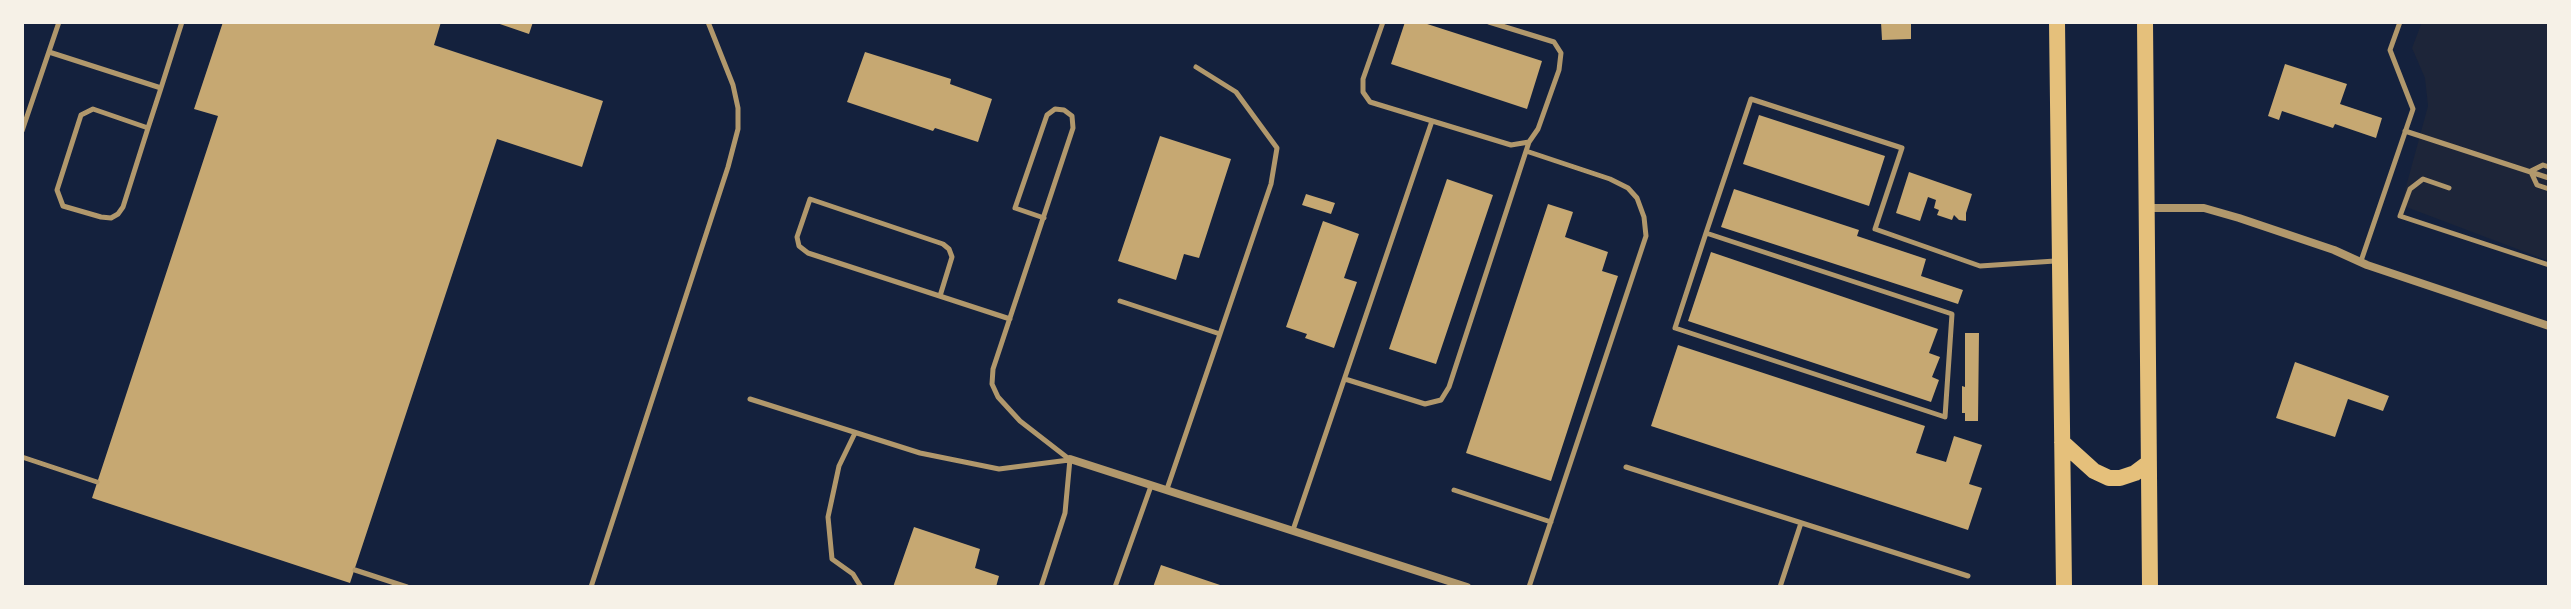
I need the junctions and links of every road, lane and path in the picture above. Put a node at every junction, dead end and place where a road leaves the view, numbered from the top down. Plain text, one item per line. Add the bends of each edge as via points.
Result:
1 (59, 22) edge
2 (182, 22) edge
3 (708, 22) edge
4 (1383, 22) edge
5 (1489, 22) edge
6 (2057, 22) edge
7 (2145, 22) edge
8 (2400, 22) edge
9 (49, 52) junction
10 (1196, 67) dead end
11 (161, 88) junction
12 (1432, 121) junction
13 (148, 128) junction
14 (22, 131) edge
15 (2405, 131) junction
16 (1529, 142) junction
17 (1526, 151) junction
18 (2549, 167) edge
19 (2530, 171) junction
20 (2549, 178) edge
21 (2449, 188) dead end
22 (2549, 189) edge
23 (2146, 208) junction
24 (1044, 218) junction
25 (1706, 233) junction
26 (2060, 260) junction
27 (2361, 262) junction
28 (2549, 265) edge
29 (940, 296) junction
30 (1120, 301) dead end
31 (1010, 319) junction
32 (2549, 326) edge
33 (1220, 334) junction
34 (1345, 379) junction
35 (750, 399) dead end
36 (855, 433) junction
37 (2062, 442) junction
38 (22, 457) edge
39 (1070, 459) junction
40 (2147, 464) junction
41 (1626, 467) dead end
42 (97, 482) dead end
43 (1151, 486) junction
44 (1166, 490) junction
45 (1454, 490) dead end
46 (1551, 522) junction
47 (1801, 523) junction
48 (1292, 531) junction
49 (355, 570) dead end
50 (1968, 576) dead end
51 (407, 587) edge
52 (591, 587) edge
53 (861, 587) edge
54 (1041, 587) edge
55 (1115, 587) edge
56 (1467, 587) edge
57 (1529, 587) edge
58 (1780, 587) edge
59 (2064, 587) edge
60 (2150, 587) edge

1 - 9 lane
2 - 11 lane
3 - 52 lane via 733,85 738,129
4 - 12 lane via 1363,92 1370,102
5 - 16 lane via 1554,42 1561,53 1538,129
6 - 26 main road
7 - 23 main road
8 - 15 lane via 2390,50 2413,109
9 - 11 lane
9 - 14 lane
10 - 33 lane via 1236,92 1277,148 1271,184
11 - 13 lane
12 - 16 lane via 1511,145
12 - 34 lane
13 - 13 lane via 118,214 101,217 63,206 57,190 81,115 93,109
15 - 19 lane
15 - 27 lane
16 - 17 lane
17 - 34 lane via 1441,400 1425,404
17 - 46 lane via 1628,188 1637,198 1646,236
18 - 19 lane
19 - 20 lane
19 - 22 lane via 2537,185
21 - 28 lane via 2423,179 2410,189 2400,216
23 - 27 street via 2204,208
23 - 40 main road
24 - 24 lane via 1073,128 1072,116 1064,110 1047,115 1015,208
24 - 31 lane
25 - 25 lane via 1675,328 1945,417 1952,314
25 - 26 lane via 1751,99 1902,148 1875,229 1980,266
26 - 37 main road
27 - 32 street
29 - 29 lane via 808,253 797,237 810,199 943,244 952,257
29 - 31 lane
30 - 33 lane
31 - 39 lane via 992,384 1020,421
33 - 44 lane
34 - 48 lane
35 - 36 lane
36 - 39 lane via 999,469
36 - 53 lane via 839,466 828,517 832,559
37 - 40 main road via 2103,476 2120,478
37 - 59 main road
38 - 42 lane
39 - 43 street
39 - 54 lane via 1065,513
40 - 60 main road
41 - 47 lane
43 - 44 street
43 - 55 lane
44 - 48 street
45 - 46 lane
46 - 57 lane
47 - 50 lane
47 - 58 lane
48 - 56 street
49 - 51 lane

